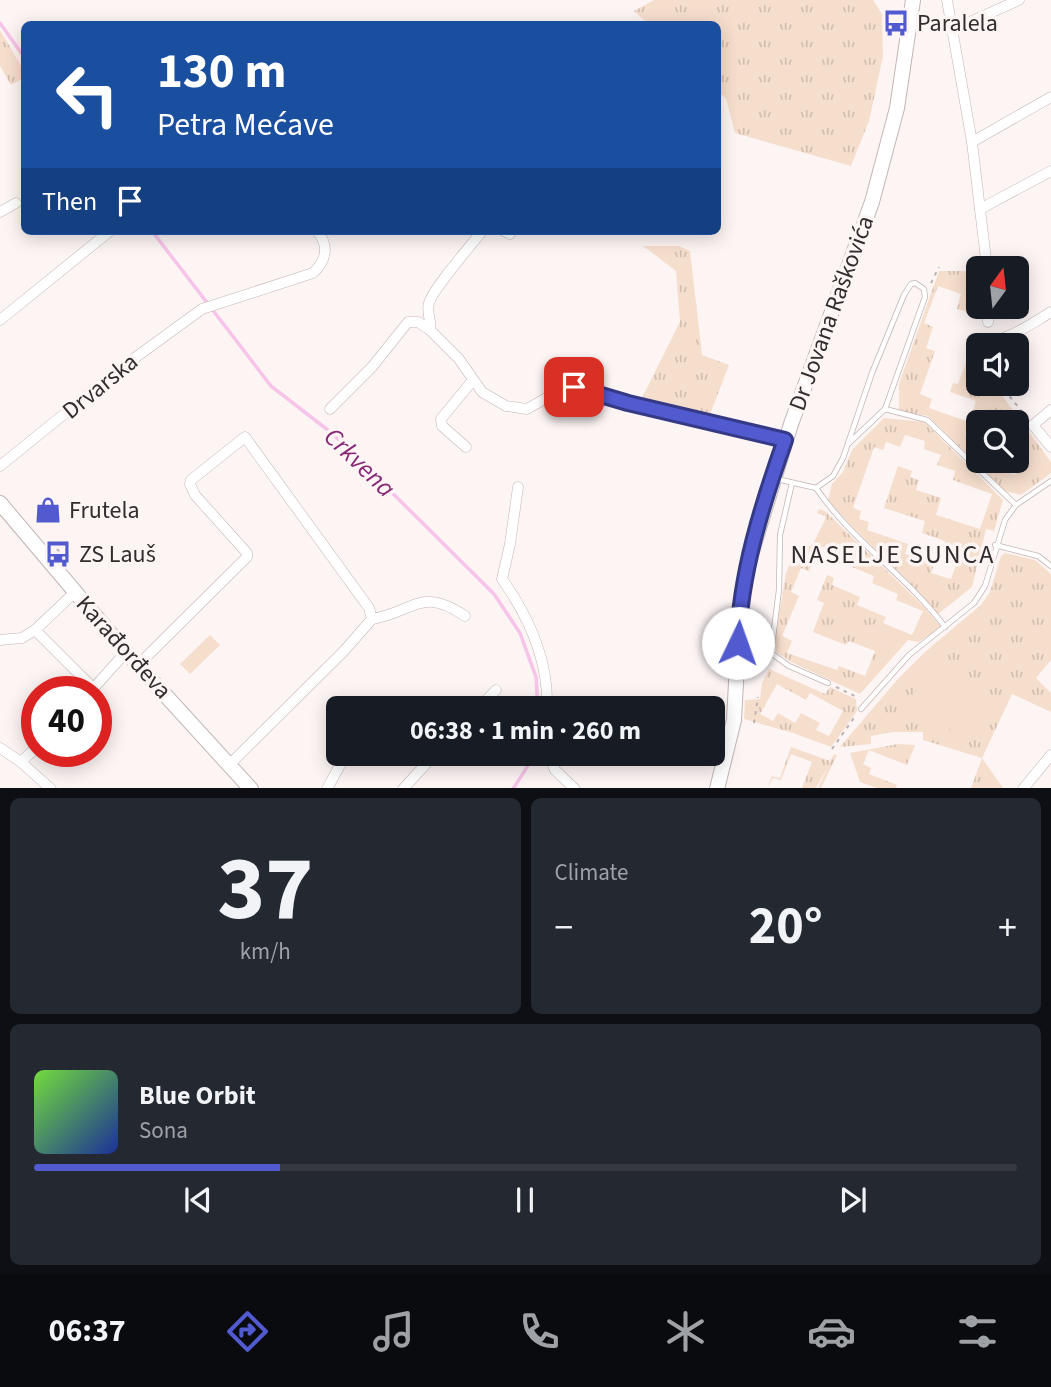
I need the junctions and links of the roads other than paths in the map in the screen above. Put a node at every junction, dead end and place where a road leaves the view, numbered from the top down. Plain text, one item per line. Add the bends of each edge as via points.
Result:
1 (913, 0) edge
2 (947, 0) edge
3 (1019, 0) edge
4 (952, 30) junction
5 (1051, 97) edge
6 (972, 142) junction
7 (1051, 171) edge
8 (16, 204) dead end
9 (980, 209) junction
10 (0, 212) edge
11 (105, 235) edge
12 (320, 235) edge
13 (479, 235) edge
14 (986, 256) edge
15 (1051, 312) edge
16 (0, 320) edge
17 (430, 330) junction
18 (1013, 333) edge
19 (473, 380) junction
20 (331, 409) dead end
21 (885, 409) junction
22 (1051, 410) edge
23 (785, 440) junction
24 (849, 443) junction
25 (466, 447) dead end
26 (1051, 447) edge
27 (0, 466) edge
28 (773, 478) junction
29 (1051, 481) edge
30 (792, 483) junction
31 (518, 487) dead end
32 (816, 488) junction
33 (0, 503) edge
34 (1016, 505) junction
35 (995, 545) junction
36 (1051, 566) edge
37 (75, 592) junction
38 (465, 617) dead end
39 (372, 619) junction
40 (945, 627) junction
41 (35, 630) junction
42 (0, 640) edge
43 (126, 652) junction
44 (138, 665) junction
45 (79, 676) edge
46 (105, 676) edge
47 (828, 683) road end
48 (496, 690) dead end
49 (490, 696) edge
50 (547, 696) edge
51 (861, 709) road end
52 (0, 748) edge
53 (1051, 755) edge
54 (21, 762) edge
55 (230, 764) junction
56 (339, 766) edge
57 (424, 766) edge
58 (553, 766) edge
59 (27, 767) edge
60 (50, 788) edge
61 (250, 788) edge
62 (328, 788) edge
63 (404, 788) edge
64 (574, 788) edge
65 (718, 788) edge
66 (1024, 788) edge

1 - 23 street, Dr Jovana Raškovića via 897,108 878,179
2 - 4 street
3 - 4 street
4 - 6 street
5 - 6 street
6 - 9 street
7 - 9 street
8 - 10 street
9 - 14 street
11 - 16 street
12 - 27 street, Drvarska via 326,251 313,273 202,309
13 - 17 street via 430,299
15 - 18 street
17 - 19 street
17 - 20 street via 408,322
19 - 23 street via 489,399 514,409 527,408 562,389 579,387
19 - 25 street via 441,421
21 - 24 lane
21 - 24 lane via 925,293 915,283 908,287
21 - 34 lane via 927,420
22 - 26 street via 1033,425
23 - 28 street, Dr Jovana Raškovića
24 - 32 lane via 833,476
28 - 30 lane
28 - 65 street, Dr Jovana Raškovića via 742,595 734,720
29 - 34 lane
30 - 32 lane
30 - 47 lane via 780,535 771,653
31 - 50 street via 502,579 521,606 539,652
32 - 40 lane via 842,522 919,595
33 - 37 street, Karađorđeva
34 - 35 lane via 1004,520
35 - 36 lane via 1038,556
35 - 40 lane via 981,595
37 - 41 street
37 - 43 street, Karađorđeva
38 - 39 street via 443,603 427,601
39 - 44 street via 369,608 245,437 190,484 247,557
39 - 55 street
40 - 51 lane via 909,655
41 - 42 street via 22,638
41 - 45 street
43 - 44 street, Karađorđeva
43 - 46 street
44 - 55 street, Karađorđeva
48 - 49 street
52 - 54 street
53 - 66 street
55 - 61 street, Karađorđeva
56 - 62 street
57 - 63 street
58 - 64 street
59 - 60 street

